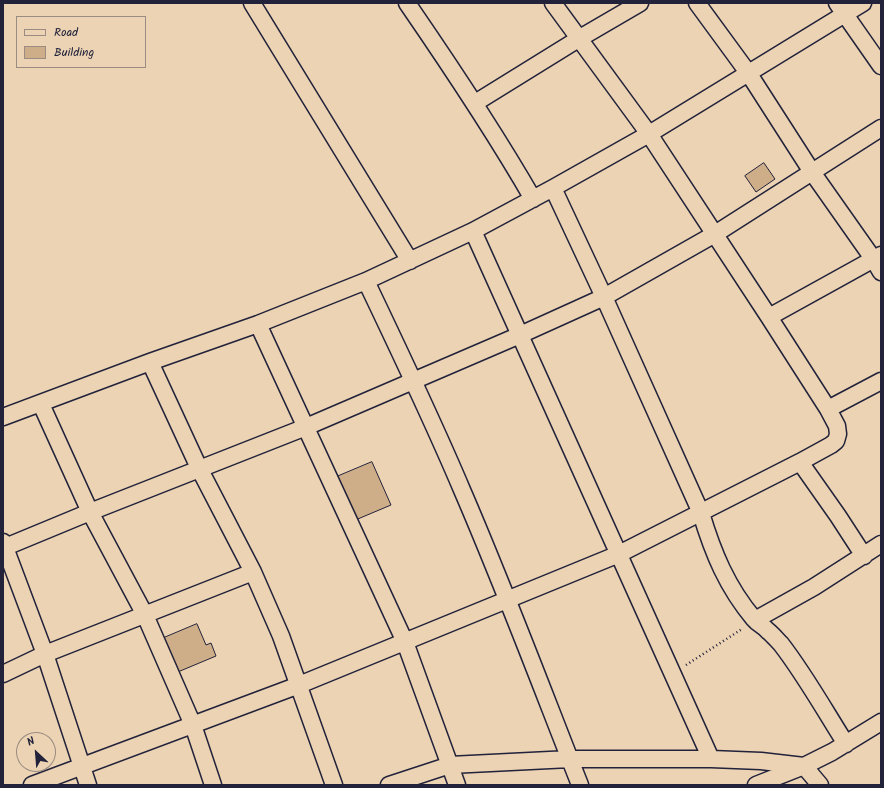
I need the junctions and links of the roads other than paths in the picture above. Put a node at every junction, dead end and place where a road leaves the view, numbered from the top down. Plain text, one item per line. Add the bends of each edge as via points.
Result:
1 (252, 3) edge
2 (407, 3) edge
3 (554, 3) edge
4 (640, 3) edge
5 (697, 3) edge
6 (863, 3) edge
7 (841, 9) edge
8 (580, 38) junction
9 (881, 66) edge
10 (749, 74) junction
11 (475, 103) junction
12 (881, 128) edge
13 (650, 134) junction
14 (812, 172) junction
15 (553, 188) junction
16 (533, 199) junction
17 (472, 231) junction
18 (715, 234) junction
19 (410, 260) junction
20 (879, 262) edge
21 (366, 281) junction
22 (604, 297) junction
23 (770, 317) junction
24 (258, 324) junction
25 (520, 335) junction
26 (150, 362) junction
27 (413, 380) junction
28 (881, 381) edge
29 (41, 404) junction
30 (828, 409) junction
31 (3, 417) edge
32 (306, 427) junction
33 (800, 462) junction
34 (199, 468) junction
35 (90, 512) junction
36 (701, 513) junction
37 (881, 544) edge
38 (4, 546) edge
39 (619, 554) junction
40 (864, 556) junction
41 (253, 572) junction
42 (508, 600) junction
43 (145, 615) junction
44 (755, 620) junction
45 (405, 642) junction
46 (44, 654) junction
47 (3, 674) edge
48 (299, 685) junction
49 (881, 722) edge
50 (193, 725) junction
51 (846, 744) junction
52 (570, 759) junction
53 (711, 759) junction
54 (450, 765) junction
55 (81, 766) junction
56 (804, 766) junction
57 (32, 785) edge
58 (88, 785) edge
59 (213, 785) edge
60 (334, 785) edge
61 (388, 785) edge
62 (457, 785) edge
63 (580, 785) edge
64 (756, 785) edge
65 (820, 785) edge

1 - 19 street
2 - 11 street
3 - 8 street
4 - 8 street
5 - 10 street
6 - 7 street
7 - 9 street
7 - 10 street
8 - 11 street
8 - 13 street
10 - 13 street
10 - 14 street
11 - 16 street
12 - 14 street
13 - 15 street
13 - 18 street
14 - 18 street
14 - 20 street
15 - 16 street
15 - 22 street
16 - 17 street
17 - 19 street
17 - 25 street
18 - 22 street
18 - 23 street
19 - 21 street
20 - 23 street
21 - 24 street
21 - 27 street
22 - 25 street
22 - 36 street
23 - 30 street
24 - 26 street
24 - 32 street
25 - 27 street
25 - 39 street
26 - 29 street
26 - 34 street
27 - 32 street
27 - 42 street
28 - 30 street
29 - 31 street
29 - 35 street
30 - 33 street via 837,426 836,441
32 - 34 street
32 - 45 street
33 - 36 street
33 - 40 street
34 - 35 street
34 - 41 street
35 - 38 street
35 - 43 street
36 - 39 street
36 - 44 street via 722,570
37 - 40 street
38 - 46 street
39 - 42 street
39 - 53 street
40 - 44 street
41 - 43 street
41 - 48 street
42 - 45 street
42 - 52 street
43 - 46 street
43 - 50 street
44 - 51 street via 780,643
45 - 48 street
45 - 54 street
46 - 47 street
46 - 55 street
48 - 50 street
48 - 60 street
49 - 51 street
50 - 55 street
50 - 59 street
51 - 56 street
52 - 53 street
52 - 54 street
52 - 63 street
53 - 56 street
54 - 61 street
54 - 62 street
55 - 57 street
55 - 58 street
56 - 64 street
56 - 65 street

